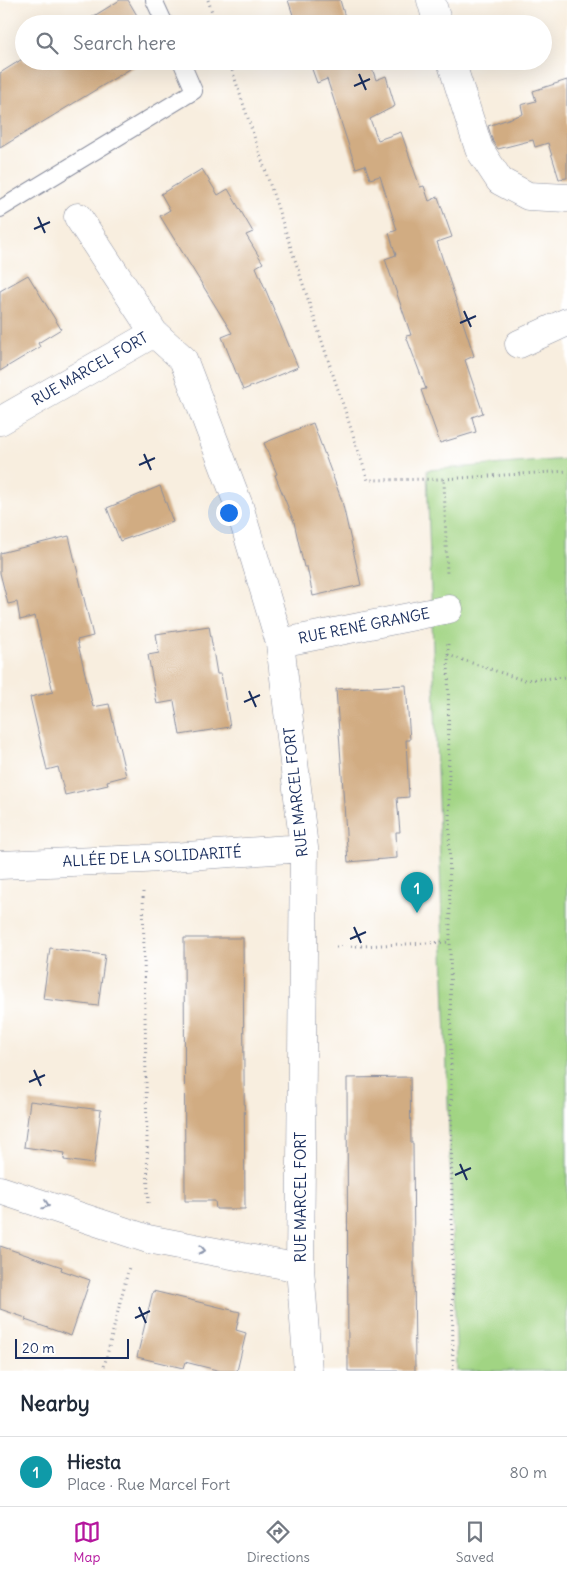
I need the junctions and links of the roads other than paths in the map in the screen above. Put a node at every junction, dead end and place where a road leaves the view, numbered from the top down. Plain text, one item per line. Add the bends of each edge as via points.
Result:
1 (154, 0) edge
2 (431, 0) edge
3 (161, 15) edge
4 (435, 15) edge
5 (185, 70) edge
6 (454, 70) edge
7 (567, 198) edge
8 (0, 209) edge
9 (78, 217) dead end
10 (567, 322) edge
11 (154, 333) junction
12 (519, 344) dead end
13 (0, 421) edge
14 (449, 609) road end
15 (280, 643) junction
16 (304, 848) junction
17 (0, 865) edge
18 (0, 1190) edge
19 (300, 1268) junction
20 (308, 1371) edge

1 - 3 lane
2 - 4 street
5 - 8 lane via 194,91
6 - 7 street via 479,149 500,181 528,196
9 - 11 street, RUE MARCEL FORT
10 - 12 street
11 - 13 street, RUE MARCEL FORT
11 - 15 street, RUE MARCEL FORT via 183,360 239,506
14 - 15 street, RUE RENÉ GRANGE
15 - 16 street, RUE MARCEL FORT
16 - 17 street, ALLÉE DE LA SOLIDARITÉ
16 - 19 street, RUE MARCEL FORT
18 -> 19 street via 148,1239
19 - 20 street, RUE MARCEL FORT

